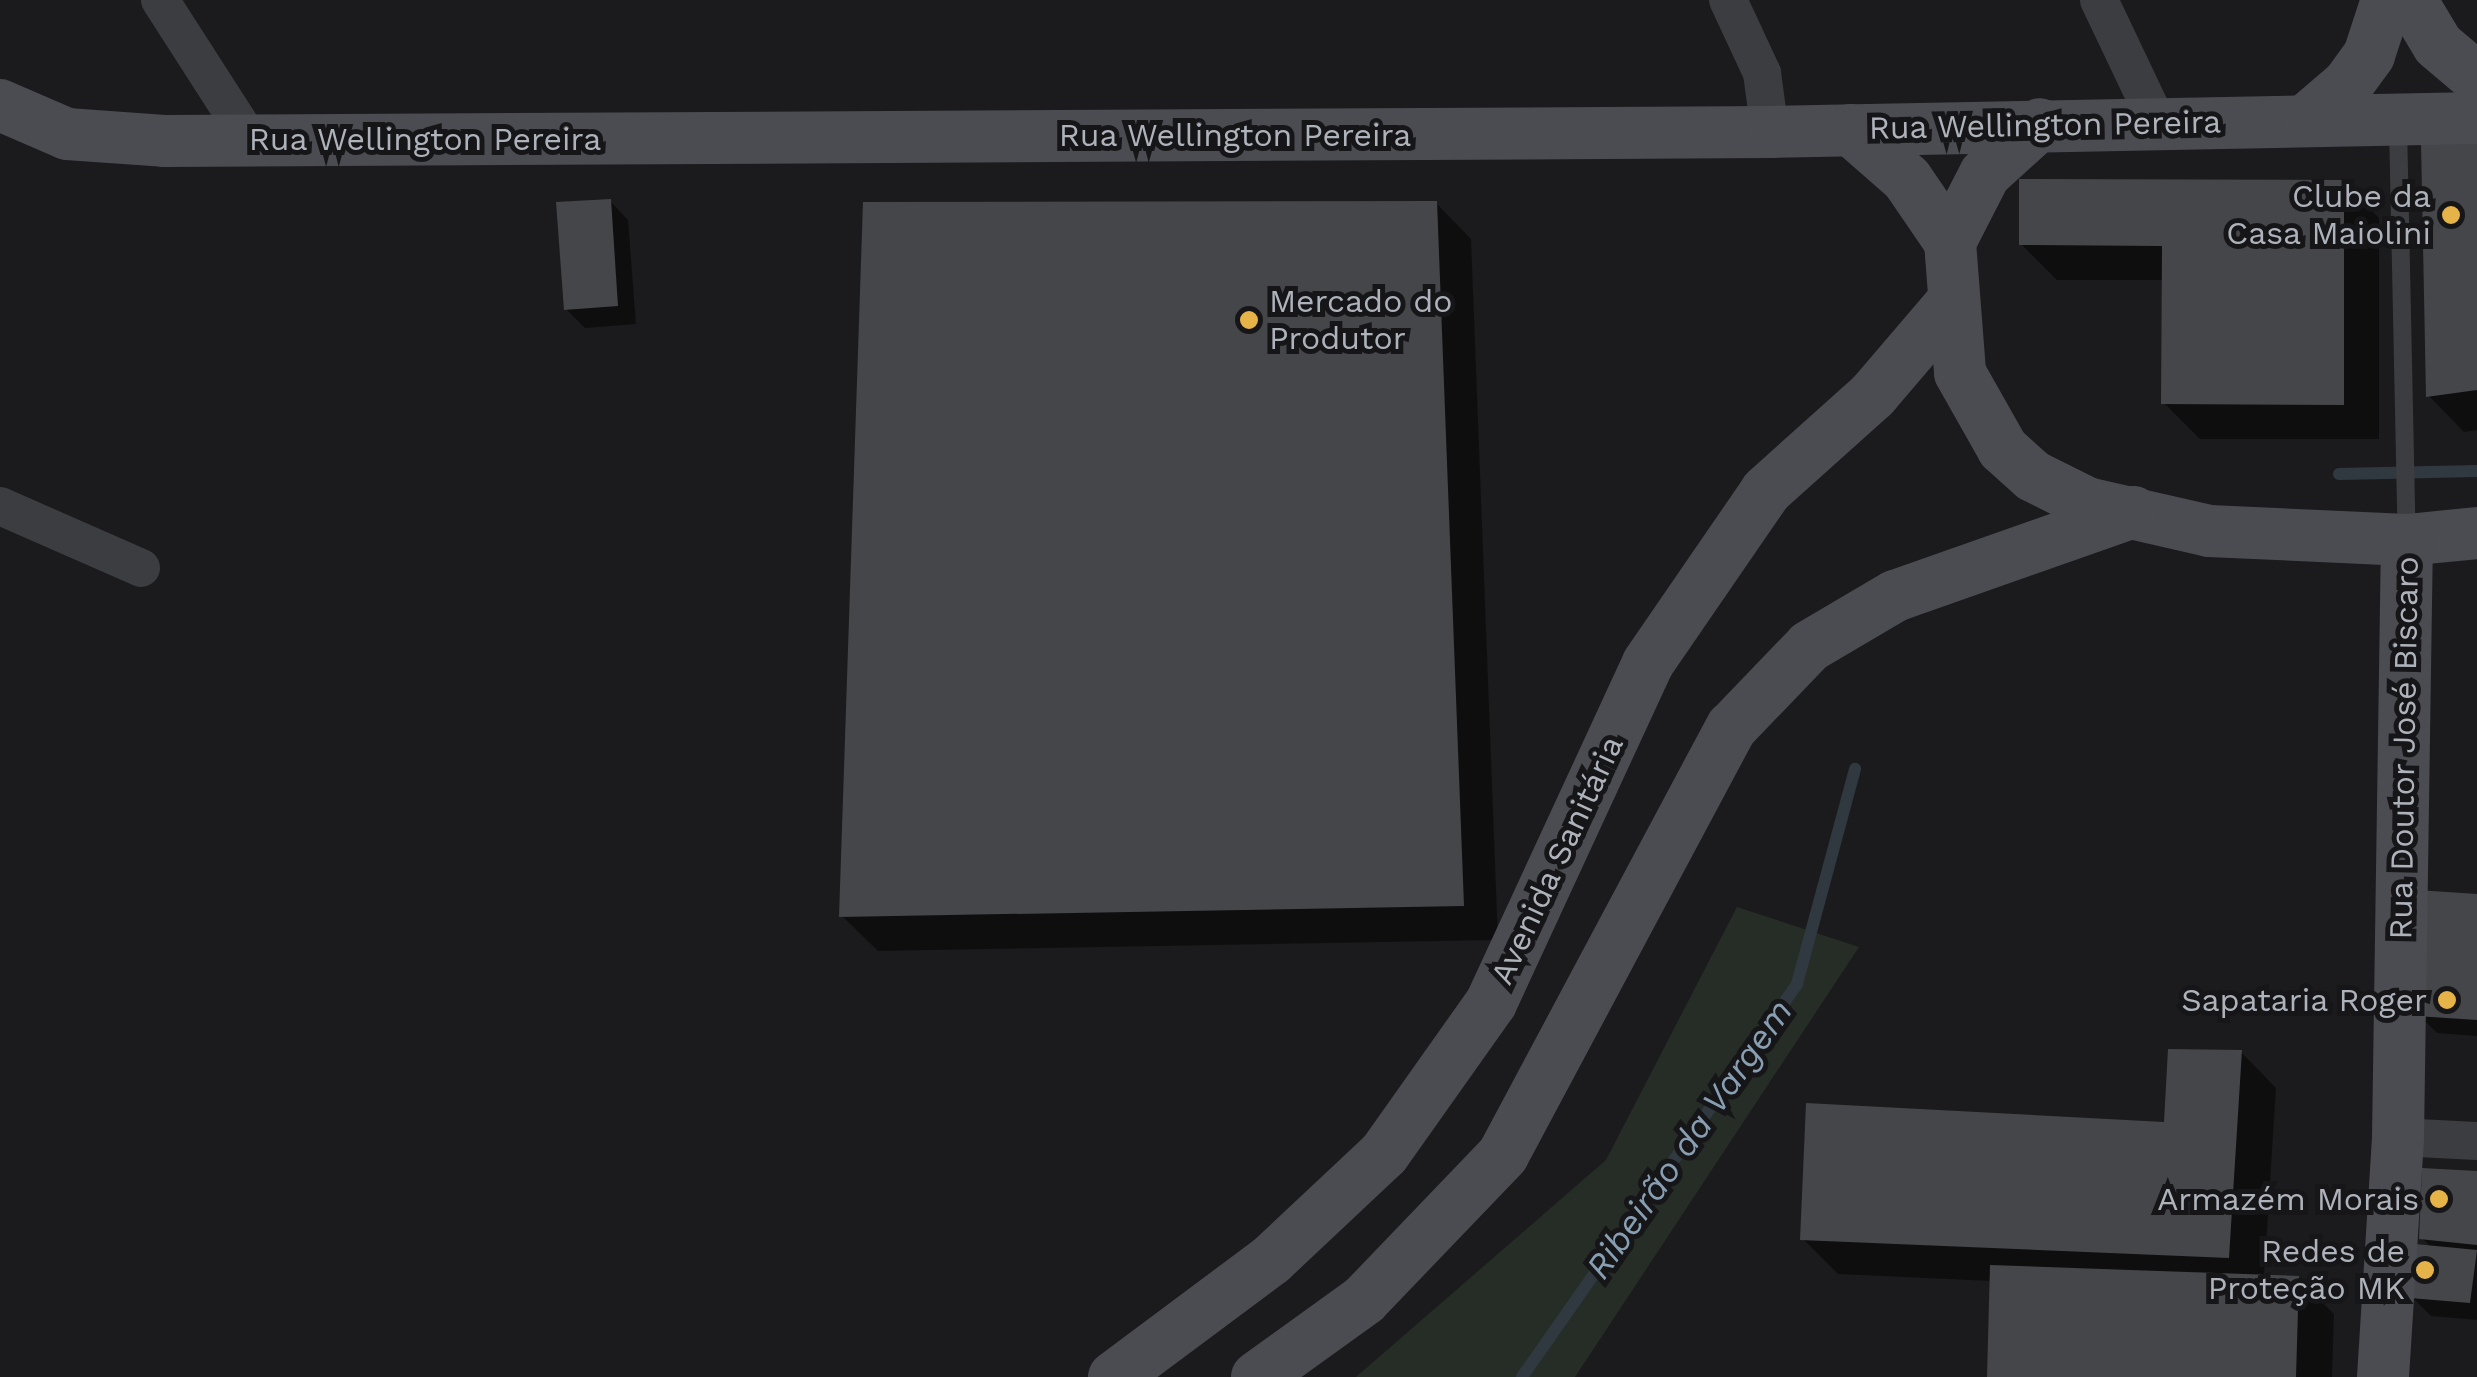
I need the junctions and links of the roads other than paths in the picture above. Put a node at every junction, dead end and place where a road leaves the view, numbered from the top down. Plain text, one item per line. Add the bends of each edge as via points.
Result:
1 (160, 0) edge
2 (1728, 0) edge
3 (2100, 0) edge
4 (2387, 0) edge
5 (2411, 0) edge
6 (2477, 78) edge
7 (0, 104) edge
8 (2477, 118) edge
9 (2398, 119) junction
10 (2156, 120) junction
11 (2306, 120) junction
12 (2040, 124) junction
13 (1851, 130) junction
14 (1770, 132) junction
15 (250, 140) junction
16 (1950, 242) junction
17 (1954, 300) junction
18 (0, 506) edge
19 (2134, 512) junction
20 (2406, 525) junction
21 (2477, 534) edge
22 (141, 568) dead end
23 (2398, 1137) junction
24 (2477, 1141) edge
25 (1114, 1377) edge
26 (1258, 1377) edge
27 (2382, 1377) edge

1 - 15 street
2 - 14 street via 1762,73
3 - 10 street
4 - 11 main road via 2369,54 2348,84
5 - 6 main road via 2438,45
7 - 15 main road, Rua Wellington Pereira via 67,134
8 - 9 main road, Rua Wellington Pereira
9 - 11 main road, Rua Wellington Pereira
9 - 20 lane, Rua Doutor José Biscaro
10 - 11 main road, Rua Wellington Pereira
10 - 12 main road, Rua Wellington Pereira
12 - 13 main road, Rua Wellington Pereira
12 - 16 main road via 1985,174
13 - 14 main road, Rua Wellington Pereira
13 - 16 main road via 1907,179
14 - 15 main road, Rua Wellington Pereira
16 - 17 main road
17 - 19 main road via 1960,373 2002,449 2033,476 2087,503
17 - 25 main road, Avenida Sanitária via 1873,395 1766,491 1648,662 1492,1002 1384,1154 1271,1260
18 - 22 street
19 - 20 main road via 2208,531
19 - 26 main road via 1895,596 1810,646 1732,727 1503,1155 1364,1300
20 - 21 main road
20 - 23 main road, Rua Doutor José Biscaro
23 - 24 street
23 - 27 main road, Rua Doutor José Biscaro

